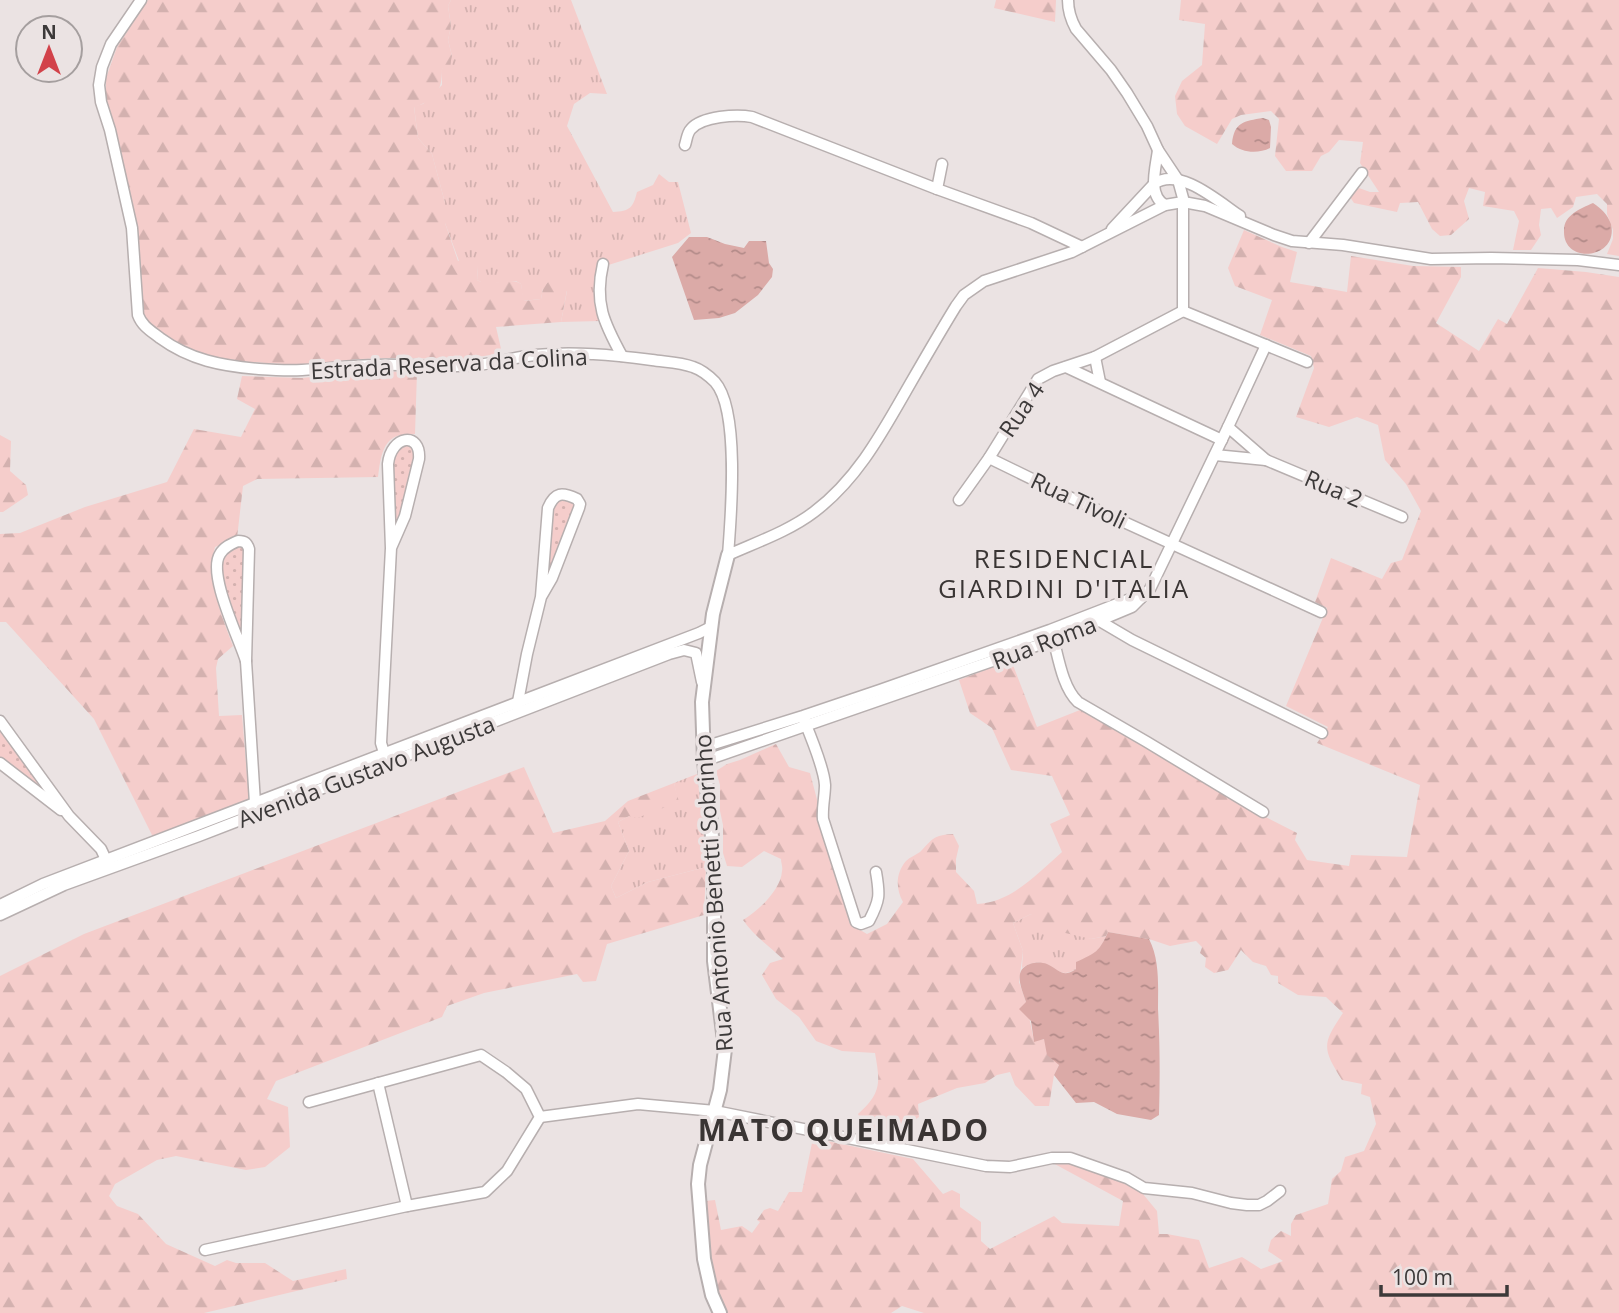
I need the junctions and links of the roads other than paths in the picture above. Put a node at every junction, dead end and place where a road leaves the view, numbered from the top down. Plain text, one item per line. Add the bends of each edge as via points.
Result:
1 (141, 0) edge
2 (1068, 0) edge
3 (685, 145) dead end
4 (1158, 150) junction
5 (942, 164) dead end
6 (1362, 173) dead end
7 (1178, 180) junction
8 (1154, 184) junction
9 (937, 189) junction
10 (1183, 202) junction
11 (1165, 205) junction
12 (1259, 229) junction
13 (1109, 232) junction
14 (1309, 243) junction
15 (1082, 247) junction
16 (603, 264) dead end
17 (1619, 265) edge
18 (1183, 311) junction
19 (1266, 345) junction
20 (622, 356) junction
21 (1095, 357) junction
22 (1307, 362) dead end
23 (1066, 367) junction
24 (1100, 382) junction
25 (1228, 427) junction
26 (1222, 440) junction
27 (1215, 455) junction
28 (989, 458) junction
29 (1266, 460) junction
30 (959, 500) dead end
31 (1402, 517) dead end
32 (1172, 543) junction
33 (391, 548) junction
34 (728, 555) junction
35 (541, 597) junction
36 (1321, 612) dead end
37 (1097, 617) junction
38 (711, 627) junction
39 (1052, 635) junction
40 (246, 660) junction
41 (703, 693) junction
42 (517, 709) junction
43 (0, 721) edge
44 (805, 721) junction
45 (1322, 733) dead end
46 (704, 747) junction
47 (386, 758) junction
48 (704, 761) junction
49 (0, 763) edge
50 (255, 803) junction
51 (1263, 812) dead end
52 (69, 816) junction
53 (108, 864) junction
54 (876, 872) dead end
55 (0, 905) edge
56 (0, 915) edge
57 (378, 1083) junction
58 (309, 1102) dead end
59 (715, 1111) junction
60 (540, 1118) junction
61 (1280, 1191) dead end
62 (407, 1206) junction
63 (205, 1250) dead end
64 (720, 1313) edge

1 - 20 street, Estrada Reserva da Colina via 111,44 100,95 130,215 138,315 171,346 218,365 282,370 478,365 562,353
2 - 4 street via 1076,29 1120,82
3 - 9 street via 688,134 701,122 742,115
4 - 7 street
4 - 8 street
5 - 9 street
6 - 14 street
7 - 8 street via 1166,178
7 - 10 street
7 - 12 street via 1205,192
8 - 11 street via 1158,200
8 - 13 street
9 - 15 street
10 - 11 street
10 - 12 street via 1205,206
10 - 18 street
11 - 13 street
12 - 14 street
13 - 15 street
14 - 17 street via 1431,259 1578,260
15 - 34 street via 972,288 956,306 878,439 835,494 799,522
16 - 20 street via 600,308
18 - 19 street
18 - 21 street, Rua 4
19 - 22 street
19 - 25 street
20 - 34 street, Estrada Reserva da Colina via 694,367 716,383 722,394 731,440
21 - 23 street, Rua 4
21 - 24 street
23 - 24 street
23 - 28 street, Rua 4 via 1038,379
24 - 26 street
25 - 26 street
25 - 29 street, Rua 2
26 - 27 street
27 - 29 street, Rua 2
27 - 32 street
28 - 30 street, Rua 4
28 - 32 street, Rua Tivoli
29 - 31 street, Rua 2
32 - 36 street, Rua Tivoli
32 - 37 street, Rua Roma via 1142,598 1132,607
33 - 33 street via 405,516 419,459 417,446 406,440 400,440 389,455
33 - 47 street via 381,743
34 - 38 main road, Rua Antonio Benetti Sobrinho
35 - 35 street via 580,504 564,494 548,508
35 - 42 street
37 - 39 street, Rua Roma
37 - 45 street via 1132,640
38 - 41 main road, Rua Antonio Benetti Sobrinho
38 - 42 street, Avenida Gustavo Augusta
39 - 44 street, Rua Roma
39 - 51 street via 1067,687 1078,702
40 - 40 street via 249,549 238,541 223,550 216,563 229,619
40 - 50 street
41 - 42 street, Avenida Gustavo Augusta via 696,653 684,650
41 - 46 main road, Rua Antonio Benetti Sobrinho
42 - 47 street, Avenida Gustavo Augusta
43 - 52 street
44 - 46 street, Rua Roma
44 - 48 street, Rua Roma
44 - 54 street via 825,785 823,819 856,922 861,924 869,921 879,898
46 - 48 main road, Rua Antonio Benetti Sobrinho
47 - 50 street, Avenida Gustavo Augusta
47 - 53 street, Avenida Gustavo Augusta via 199,836
48 - 59 main road, Rua Antonio Benetti Sobrinho via 714,864 714,961 725,1049
49 - 52 street
50 - 53 street, Avenida Gustavo Augusta
52 - 53 street via 101,849
53 - 55 street, Avenida Gustavo Augusta via 43,884
53 - 56 street, Avenida Gustavo Augusta
57 - 58 street
57 - 60 street via 481,1055 526,1089
57 - 62 street
59 - 60 street via 638,1104
59 - 61 street via 986,1166 1070,1158 1144,1188 1231,1203 1259,1205
59 - 64 main road, Rua Antonio Benetti Sobrinho via 698,1184 704,1259
60 - 62 street via 507,1171 485,1192
62 - 63 street

